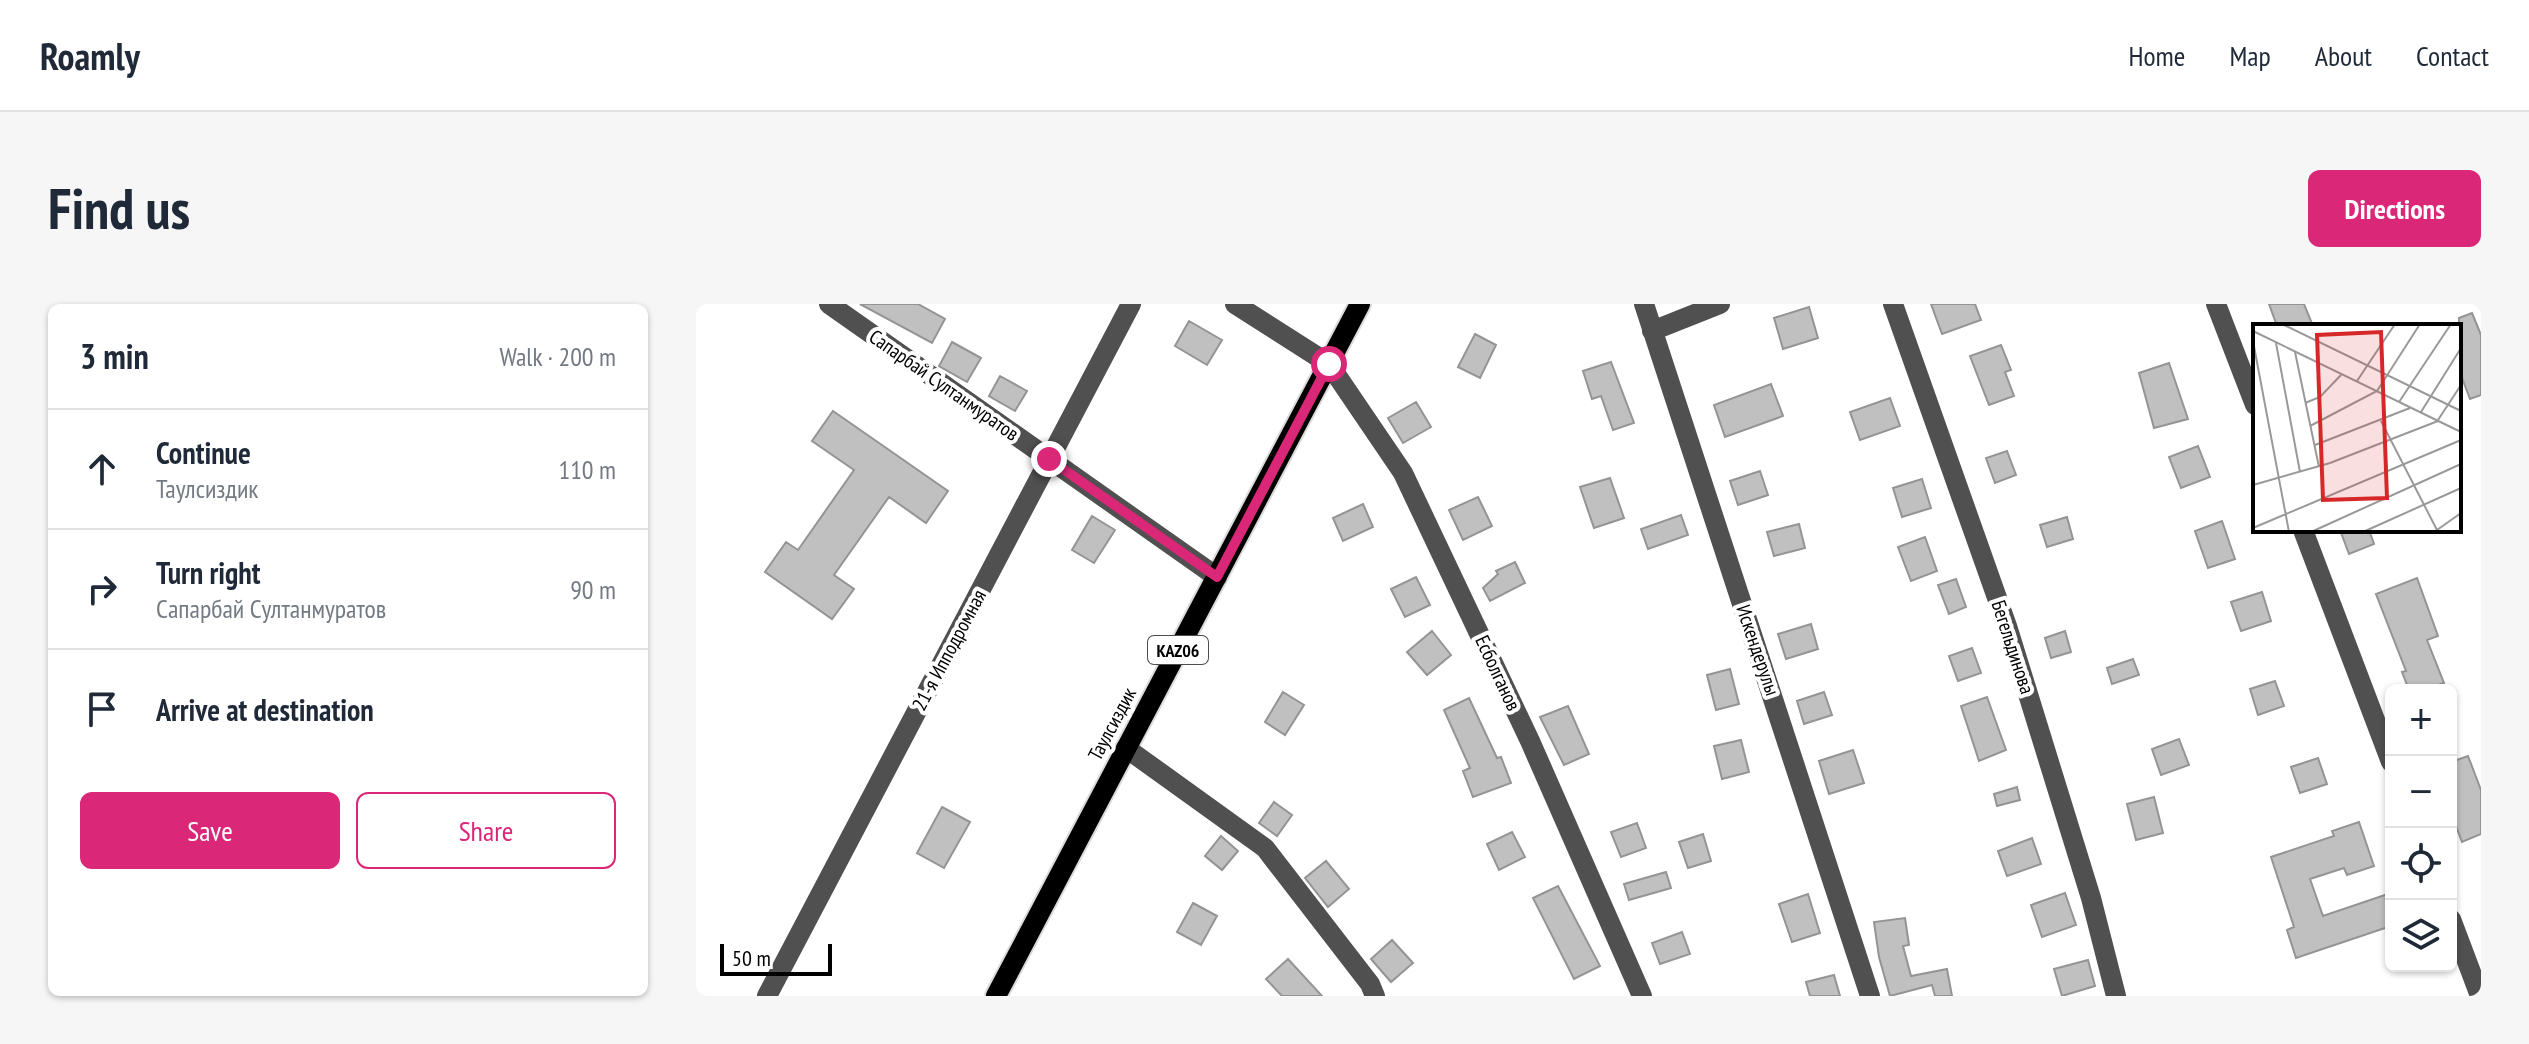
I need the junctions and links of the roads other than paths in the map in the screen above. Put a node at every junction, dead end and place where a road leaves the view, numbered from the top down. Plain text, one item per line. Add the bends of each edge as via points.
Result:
1 (829, 304) edge
2 (1131, 304) edge
3 (1235, 304) edge
4 (1360, 304) edge
5 (1644, 304) edge
6 (1720, 304) edge
7 (1893, 304) edge
8 (2216, 304) edge
9 (1652, 331) junction
10 (1329, 364) junction
11 (2253, 400) edge
12 (1049, 459) junction
13 (2304, 532) edge
14 (1217, 577) junction
15 (1126, 748) junction
16 (2389, 756) edge
17 (2457, 935) edge
18 (767, 996) edge
19 (996, 996) edge
20 (1375, 996) edge
21 (1642, 996) edge
22 (1870, 996) edge
23 (2116, 996) edge
24 (2480, 996) edge

1 - 12 street, Сапарбай Султанмуратов
2 - 12 street, 21-я Ипподромная
3 - 10 street
4 - 10 main road, Таулсиздик / KAZ06
5 - 9 street, Искендерулы
6 - 9 street
7 - 23 street, Бегельдинова via 2007,626
8 - 11 street
9 - 22 street, Искендерулы
10 - 14 main road, Таулсиздик / KAZ06
10 - 21 street, Есболганов via 1403,473 1530,741
12 - 14 street, Сапарбай Султанмуратов
12 - 18 street, 21-я Ипподромная
13 - 16 street
14 - 15 main road, Таулсиздик / KAZ06
15 - 19 main road, Таулсиздик / KAZ06
15 - 20 street via 1265,848
17 - 24 street

